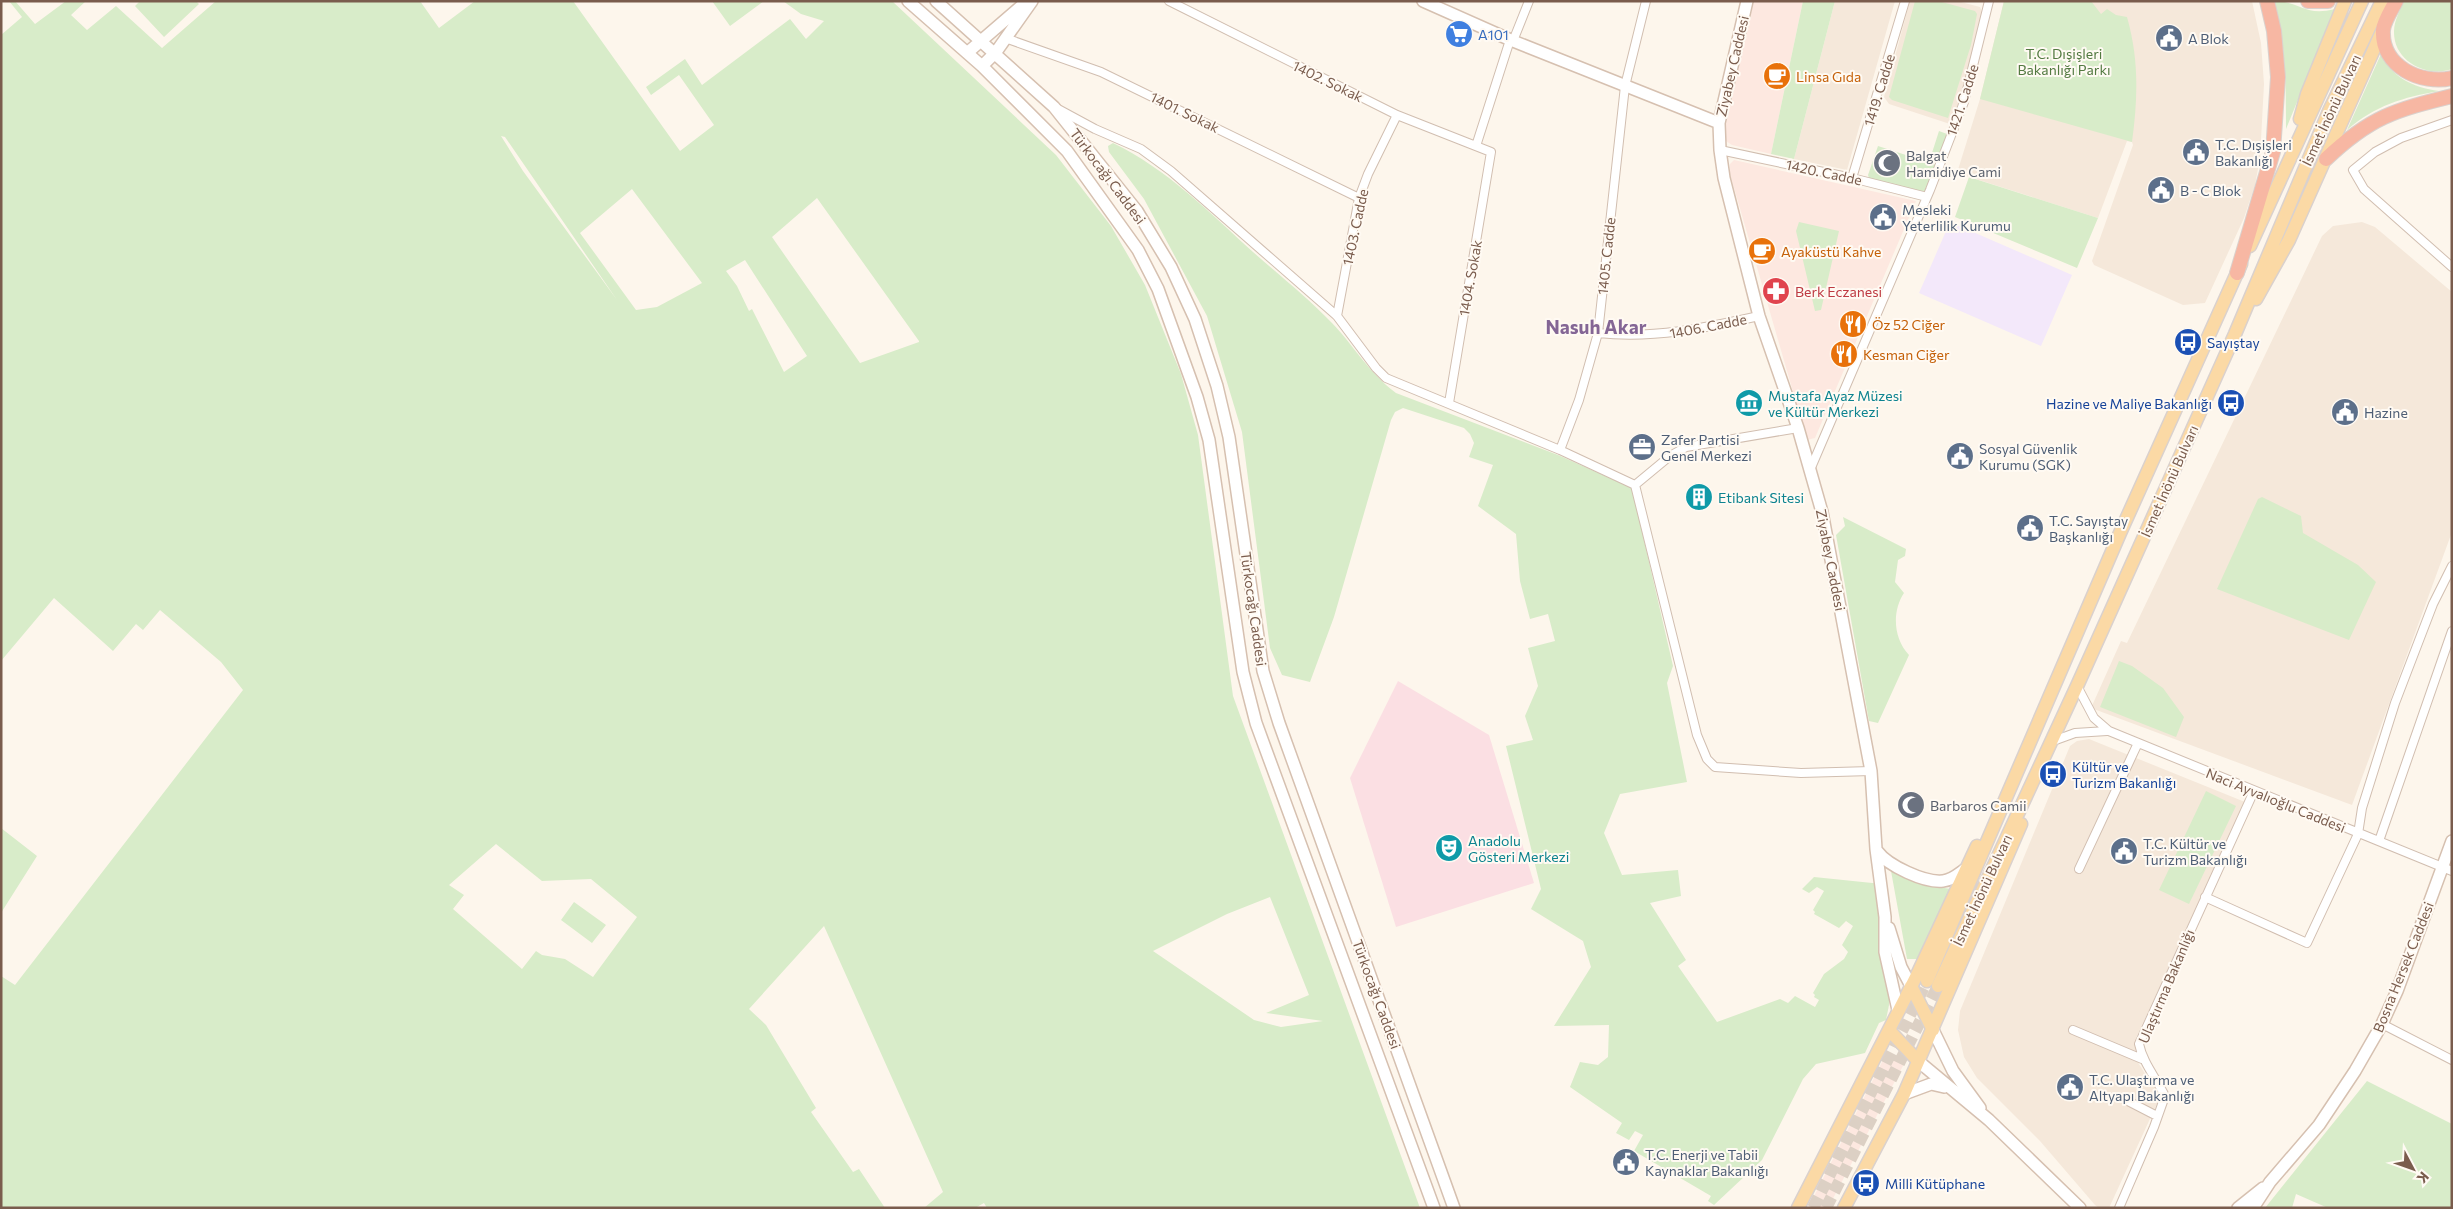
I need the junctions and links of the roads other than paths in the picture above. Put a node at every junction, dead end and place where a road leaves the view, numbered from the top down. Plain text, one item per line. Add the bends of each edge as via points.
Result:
1 (908, 1) edge
2 (1027, 1) edge
3 (1032, 1) edge
4 (1169, 1) edge
5 (1423, 1) edge
6 (1529, 1) edge
7 (1646, 1) edge
8 (1747, 1) edge
9 (1905, 1) edge
10 (1989, 1) edge
11 (2267, 1) edge
12 (2308, 1) edge
13 (2328, 1) edge
14 (2345, 1) edge
15 (2362, 1) edge
16 (2382, 1) edge
17 (2396, 1) edge
18 (938, 2) edge
19 (2383, 29) junction
20 (1005, 38) junction
21 (981, 39) junction
22 (1511, 40) junction
23 (996, 52) junction
24 (967, 53) junction
25 (982, 66) junction
26 (2452, 78) edge
27 (1626, 86) junction
28 (2452, 96) edge
29 (1054, 107) junction
30 (1397, 115) junction
31 (2452, 120) edge
32 (1719, 122) junction
33 (1476, 146) junction
34 (1720, 150) junction
35 (1491, 152) joint
36 (2326, 159) junction
37 (2289, 160) junction
38 (1852, 178) junction
39 (1927, 197) junction
40 (1360, 198) junction
41 (2452, 267) edge
42 (2238, 273) junction
43 (1337, 316) junction
44 (1759, 316) junction
45 (1598, 332) junction
46 (2235, 334) junction
47 (1449, 403) junction
48 (1798, 428) junction
49 (1560, 450) junction
50 (1810, 470) junction
51 (1635, 485) junction
52 (2452, 566) edge
53 (2452, 631) edge
54 (1263, 670) junction
55 (1244, 672) junction
56 (2078, 686) junction
57 (2109, 731) junction
58 (2052, 743) junction
59 (2138, 743) junction
60 (2027, 748) junction
61 (1871, 771) junction
62 (2254, 790) junction
63 (2358, 834) junction
64 (2379, 841) junction
65 (2452, 841) edge
66 (1876, 849) junction
67 (2079, 869) dead end
68 (2447, 869) edge
69 (1964, 870) junction
70 (2205, 897) junction
71 (1885, 917) junction
72 (1911, 986) junction
73 (1898, 1010) junction
74 (1384, 1014) junction
75 (2382, 1024) junction
76 (1369, 1026) junction
77 (1389, 1028) junction
78 (1889, 1030) junction
79 (1933, 1030) junction
80 (2073, 1030) dead end
81 (1374, 1040) junction
82 (2142, 1059) junction
83 (2452, 1060) edge
84 (1918, 1061) junction
85 (1948, 1088) junction
86 (1904, 1094) junction
87 (2124, 1099) dead end
88 (2157, 1116) junction
89 (1989, 1120) junction
90 (2270, 1182) junction
91 (1434, 1208) edge
92 (1454, 1208) edge
93 (1798, 1208) edge
94 (1844, 1208) edge
95 (2080, 1208) edge
96 (2119, 1208) edge
97 (2238, 1208) edge
98 (2253, 1208) edge

1 - 24 main road
2 - 21 main road
3 - 20 main road
4 - 30 street, 1402. Sokak
5 - 22 main road
6 - 22 street
7 - 27 street, 1405. Cadde
8 - 32 main road, Ziyabey Caddesi
9 - 38 street, 1419. Cadde
10 - 39 street, 1421. Cadde via 1964,102
11 - 42 highway via 2274,31 2278,77 2273,152
12 - 13 highway
14 - 37 main road via 2307,94
15 - 37 main road, İsmet İnönü Bulvarı
16 - 46 main road, İsmet İnönü Bulvarı via 2326,118
17 - 19 highway
18 - 21 main road
19 - 26 highway via 2392,58 2404,71 2432,81
19 - 36 main road
20 - 23 main road
20 - 40 street, 1401. Sokak via 1108,75
21 - 23 main road, Türkocağı Caddesi
21 - 24 main road
22 - 27 main road
22 - 33 street
23 - 25 main road
23 - 29 main road, Türkocağı Caddesi
24 - 25 main road, Türkocağı Caddesi
25 - 55 main road, Türkocağı Caddesi via 1067,151 1138,250 1158,289 1209,440
27 - 32 main road
27 - 45 street, 1405. Cadde
28 - 36 highway via 2403,107 2380,117
29 - 43 street via 1141,149 1171,171
29 - 54 main road, Türkocağı Caddesi via 1137,210 1171,267 1195,319 1230,436
30 - 33 street, 1402. Sokak
30 - 40 street, 1403. Cadde
31 - 41 street via 2401,138 2374,152 2353,170 2364,189
32 - 34 main road, Ziyabey Caddesi
33 - 35 street, 1402. Sokak
34 - 38 street, 1420. Cadde
34 - 44 main road, Ziyabey Caddesi via 1724,178
35 - 47 street, 1404. Sokak
36 - 46 main road via 2289,240
37 - 42 main road, İsmet İnönü Bulvarı
38 - 39 street, 1420. Cadde
39 - 50 street, 1421. Cadde
40 - 43 street, 1403. Cadde
42 - 60 main road, İsmet İnönü Bulvarı
43 - 47 street via 1386,378
44 - 45 street, 1406. Cadde via 1658,335
44 - 48 main road, Ziyabey Caddesi
45 - 49 street, 1405. Cadde via 1579,400
46 - 56 main road, İsmet İnönü Bulvarı
47 - 49 street
48 - 50 main road, Ziyabey Caddesi
48 - 51 street via 1686,447
49 - 51 street
50 - 61 main road, Ziyabey Caddesi via 1822,512
51 - 61 street via 1697,735 1707,759 1715,768 1729,770
52 - 63 street via 2432,604 2395,703 2362,808
53 - 64 street
54 - 55 main road
54 - 74 main road, Türkocağı Caddesi via 1278,723
55 - 76 main road, Türkocağı Caddesi via 1256,723
56 - 57 street, Naci Ayvalıoğlu Caddesi via 2094,718
56 - 58 main road, İsmet İnönü Bulvarı
57 - 58 street, Naci Ayvalıoğlu Caddesi via 2075,733
57 - 59 street, Naci Ayvalıoğlu Caddesi
58 - 60 main road, İsmet İnönü Bulvarı via 1932,983
58 - 79 main road via 2014,842
59 - 62 street, Naci Ayvalıoğlu Caddesi
59 - 67 street
60 - 69 main road
61 - 66 main road, Ziyabey Caddesi
62 - 63 street, Naci Ayvalıoğlu Caddesi
62 - 70 street, Ulaştırma Bakanlığı
63 - 64 street, Naci Ayvalıoğlu Caddesi
63 - 70 street via 2307,943
64 - 68 street, Naci Ayvalıoğlu Caddesi
65 - 68 main road, Bosna Hersek Caddesi
66 - 69 main road via 1884,860 1899,869 1929,879 1952,879
66 - 71 main road, Ziyabey Caddesi
68 - 75 main road, Bosna Hersek Caddesi
69 - 72 main road
70 - 82 street, Ulaştırma Bakanlığı via 2139,1044
71 - 72 main road via 1901,967
71 - 73 main road, Ziyabey Caddesi via 1885,952
72 - 73 main road
72 - 79 main road
73 - 78 main road
74 - 76 main road
74 - 77 main road, Türkocağı Caddesi
75 - 83 street
75 - 90 main road, Bosna Hersek Caddesi via 2319,1125
76 - 81 main road, Türkocağı Caddesi
77 - 81 main road
77 - 92 main road, Türkocağı Caddesi
78 - 84 main road
78 - 93 main road
79 - 84 main road
79 - 89 main road via 1952,1071
80 - 82 street
81 - 91 main road, Türkocağı Caddesi
82 - 88 street, Ulaştırma Bakanlığı via 2165,1096
84 - 85 main road
84 - 86 main road
85 - 86 main road via 1931,1084
85 - 89 main road
86 - 94 main road
87 - 88 street
88 - 96 street, Ulaştırma Bakanlığı
89 - 95 main road
90 - 97 main road
90 - 98 main road

